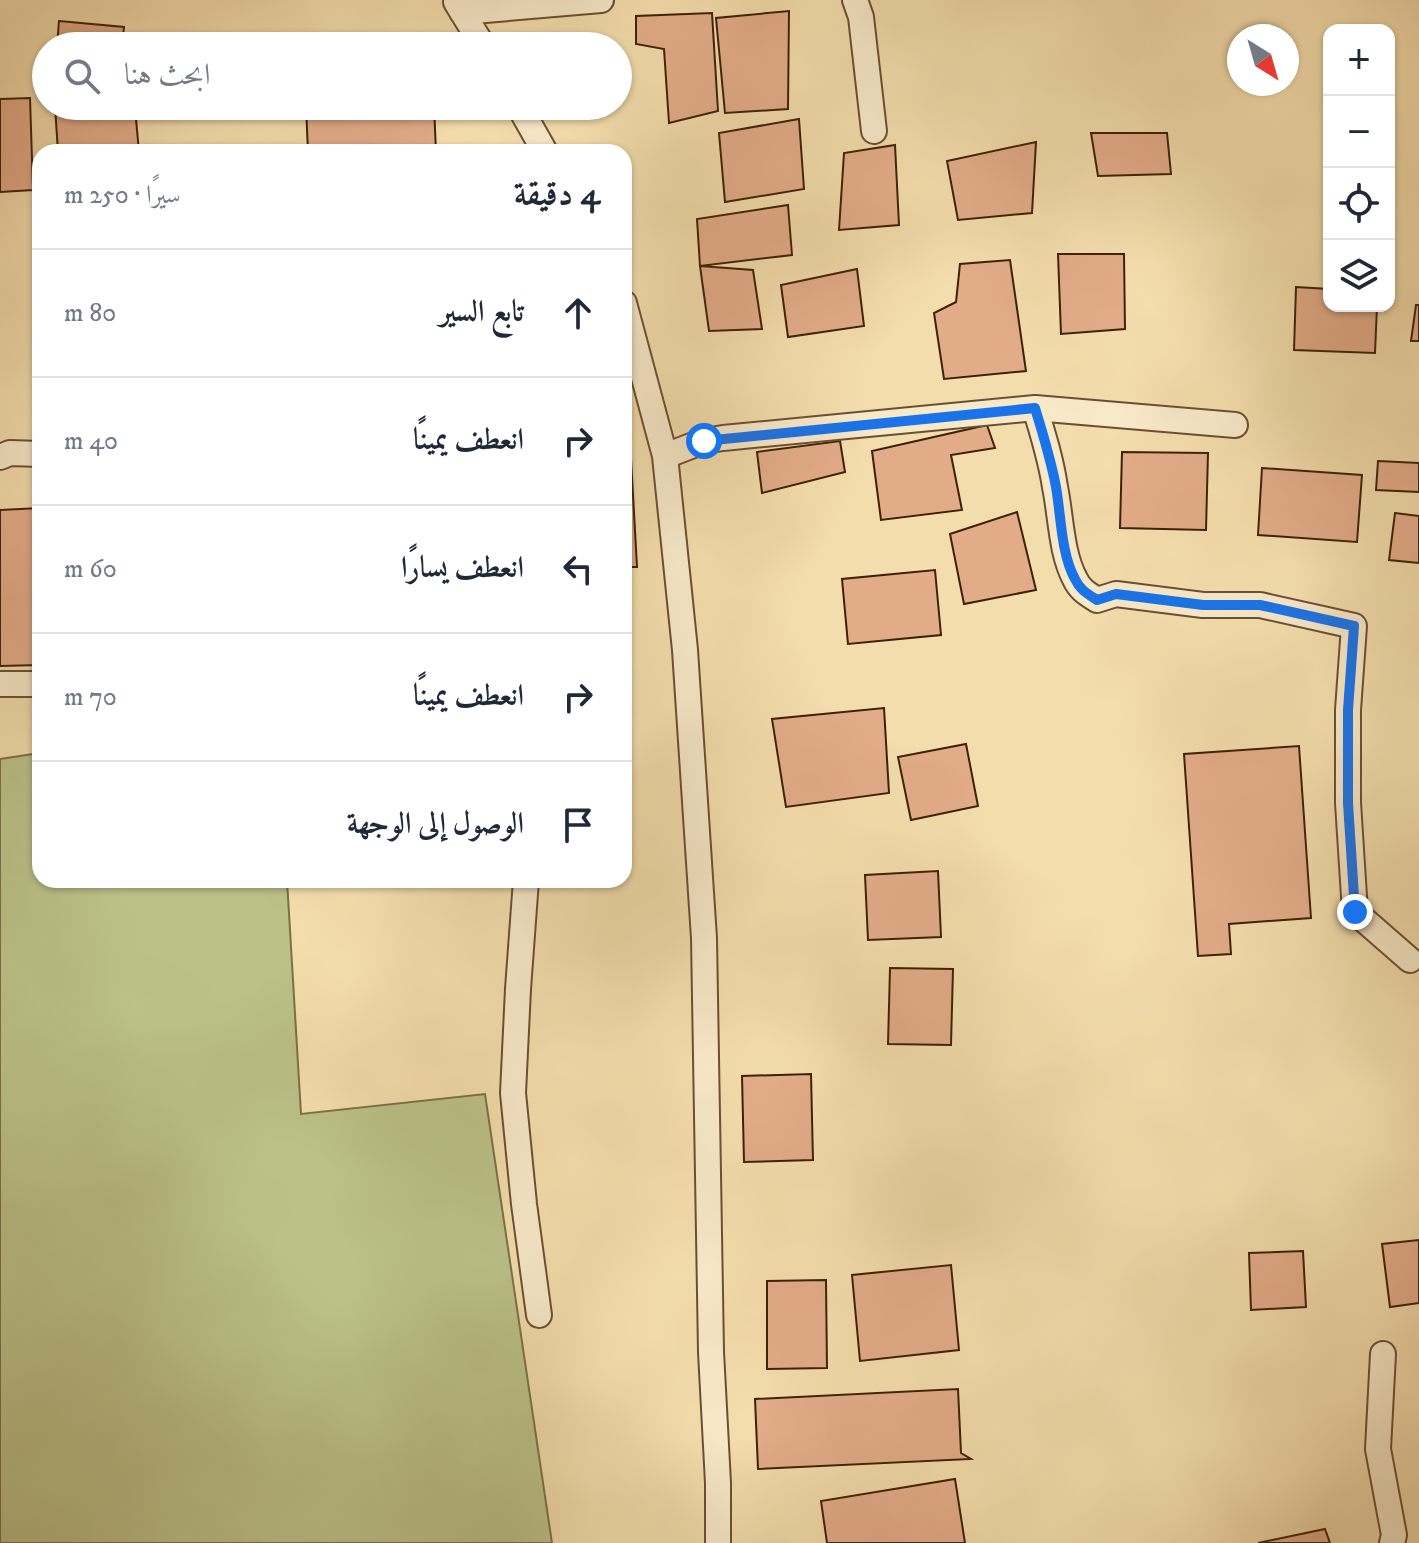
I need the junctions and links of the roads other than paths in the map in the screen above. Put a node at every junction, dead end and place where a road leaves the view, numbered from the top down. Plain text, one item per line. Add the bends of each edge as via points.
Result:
1 (601, 0) edge
2 (855, 0) edge
3 (458, 6) edge
4 (474, 32) edge
5 (527, 120) edge
6 (874, 131) dead end
7 (540, 144) edge
8 (632, 333) edge
9 (1035, 408) junction
10 (1235, 425) dead end
11 (32, 454) edge
12 (665, 456) junction
13 (0, 457) edge
14 (0, 684) edge
15 (32, 684) edge
16 (525, 888) edge
17 (1410, 960) dead end
18 (539, 1315) dead end
19 (1383, 1354) dead end
20 (718, 1543) edge
21 (1392, 1543) edge

1 - 3 street
2 - 6 street
3 - 4 street
5 - 7 street
8 - 12 street
9 - 10 street
9 - 12 street via 723,438
9 - 17 street via 1063,540 1083,592 1097,600 1116,594 1203,605 1260,605 1354,626 1348,803 1355,912
11 - 13 street
12 - 20 street via 685,650 704,938
14 - 15 street
16 - 18 street via 513,1093
19 - 21 street via 1378,1449

